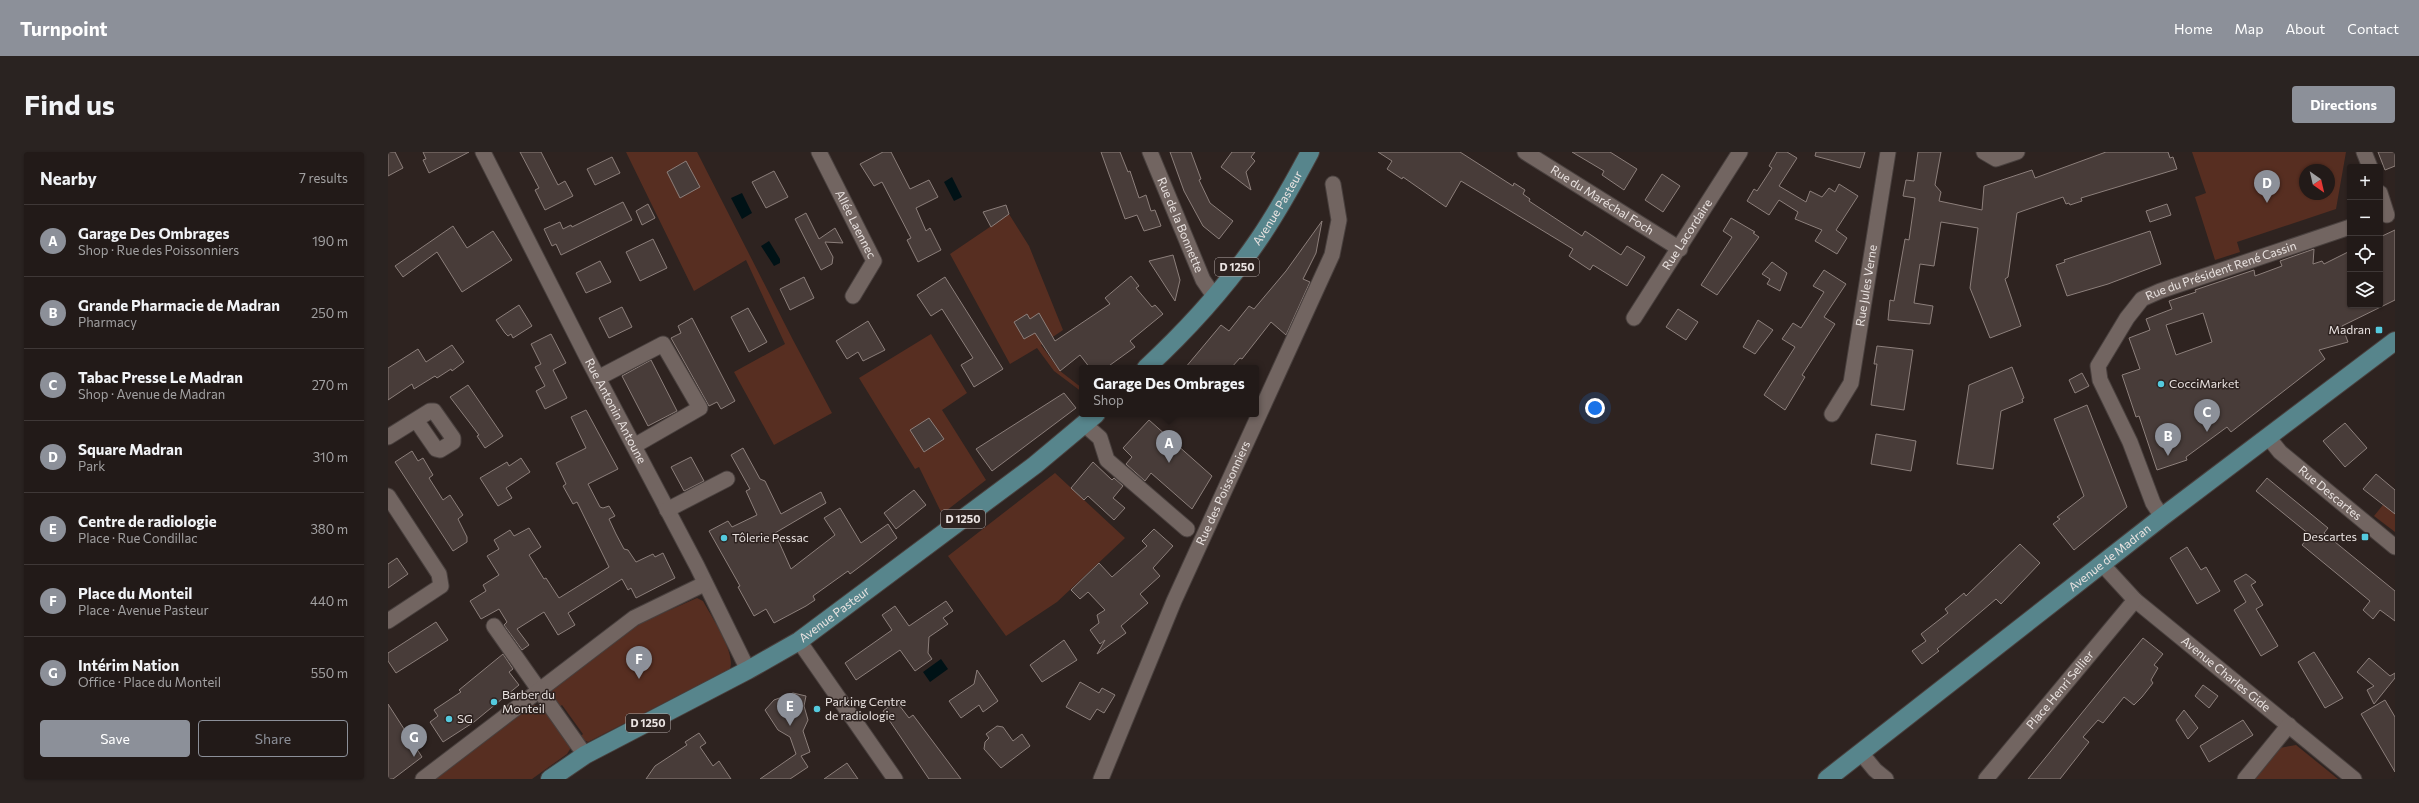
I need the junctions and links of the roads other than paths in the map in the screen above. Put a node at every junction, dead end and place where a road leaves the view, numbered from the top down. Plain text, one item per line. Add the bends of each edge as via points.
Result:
1 (483, 152) edge
2 (819, 152) edge
3 (1150, 152) edge
4 (1310, 152) edge
5 (1525, 152) edge
6 (1740, 152) edge
7 (1888, 152) edge
8 (2018, 152) edge
9 (2364, 152) edge
10 (1990, 156) edge
11 (2369, 164) edge
12 (1333, 184) dead end
13 (2382, 200) edge
14 (2387, 214) edge
15 (2347, 228) edge
16 (1680, 249) junction
17 (853, 296) dead end
18 (1214, 296) junction
19 (1634, 318) dead end
20 (2395, 341) edge
21 (1149, 365) edge
22 (598, 378) junction
23 (1832, 414) dead end
24 (1259, 415) edge
25 (1258, 417) edge
26 (1090, 419) edge
27 (416, 420) dead end
28 (388, 437) edge
29 (2268, 437) junction
30 (634, 446) junction
31 (727, 479) dead end
32 (388, 496) edge
33 (667, 510) junction
34 (2162, 517) junction
35 (1187, 529) dead end
36 (2395, 547) edge
37 (2102, 564) junction
38 (704, 584) junction
39 (2135, 600) junction
40 (388, 621) edge
41 (494, 626) dead end
42 (799, 641) junction
43 (748, 670) junction
44 (539, 690) junction
45 (2289, 725) junction
46 (1861, 752) junction
47 (585, 755) junction
48 (423, 779) edge
49 (550, 779) edge
50 (895, 779) edge
51 (1101, 779) edge
52 (1827, 779) edge
53 (1886, 779) edge
54 (1986, 779) edge
55 (2245, 779) edge
56 (2354, 779) edge

1 - 22 street, Rue Antonin Antoune
2 - 17 street, Allée Laennec via 874,261
3 - 18 street, Rue de la Bonnette via 1203,280
4 - 18 main road, Avenue Pasteur / D 1250 via 1258,240
5 - 16 street, Rue du Maréchal Foch
6 - 16 street, Rue Lacordaire
7 - 23 street, Rue Jules Verne via 1851,383
8 - 10 street
9 - 11 street
12 - 24 street, Rue des Poissonniers via 1339,220 1332,255
13 - 14 street
15 - 34 street, Rue du Président René Cassin via 2142,299 2112,339 2098,366 2100,380 2130,442 2153,503
16 - 19 street, Rue Lacordaire
18 - 21 main road, Avenue Pasteur / D 1250
20 - 29 main road, Avenue de Madran
22 - 30 street, Rue Antonin Antoune
22 - 30 street via 663,344 700,408
25 - 51 street, Rue des Poissonniers via 1174,601
26 - 35 street via 1107,460
26 - 42 main road, Avenue Pasteur / D 1250 via 1035,465
27 - 28 street
29 - 34 main road, Avenue de Madran
29 - 36 street, Rue Descartes via 2280,452
30 - 33 street, Rue Antonin Antoune
31 - 33 street
32 - 40 street via 439,574 441,586
33 - 38 street, Rue Antonin Antoune
34 - 37 main road, Avenue de Madran
37 - 39 street, Avenue Charles Gide
37 - 46 main road, Avenue de Madran
38 - 43 street, Rue Antonin Antoune
38 - 44 street via 634,618
39 - 45 street, Avenue Charles Gide
39 - 54 street, Place Henri Sellier
41 - 44 street
42 - 43 main road, Avenue Pasteur / D 1250
42 - 50 street
43 - 47 main road, Avenue Pasteur / D 1250
44 - 47 street
44 - 48 street
45 - 55 street
45 - 56 street, Avenue Charles Gide
46 - 52 main road, Avenue de Madran
46 - 53 street
47 - 49 main road, Avenue Pasteur / D 1250

